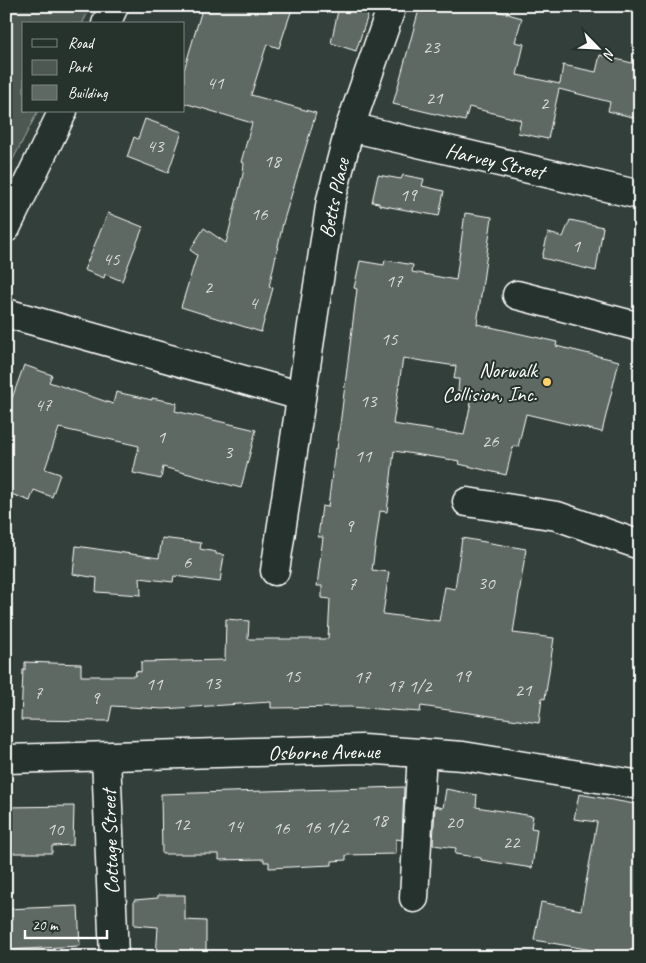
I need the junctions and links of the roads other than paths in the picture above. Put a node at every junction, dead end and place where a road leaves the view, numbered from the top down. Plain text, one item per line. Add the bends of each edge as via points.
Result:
1 (114, 6) edge
2 (392, 6) edge
3 (107, 22) edge
4 (62, 112) edge
5 (350, 128) junction
6 (640, 195) edge
7 (9, 215) edge
8 (517, 295) dead end
9 (6, 313) edge
10 (640, 327) edge
11 (301, 396) junction
12 (467, 502) dead end
13 (640, 545) edge
14 (275, 570) dead end
15 (422, 753) junction
16 (106, 756) junction
17 (6, 759) edge
18 (640, 785) edge
19 (414, 898) dead end
20 (114, 957) edge

1 - 3 street
2 - 5 street, Betts Place
4 - 7 street
5 - 6 street, Harvey Street
5 - 11 street, Betts Place via 331,200
8 - 10 street
9 - 11 street
11 - 14 street, Betts Place
12 - 13 street via 557,516
15 - 16 street, Osborne Avenue via 362,750
15 - 18 street, Osborne Avenue via 463,756
15 - 19 street
16 - 17 street, Osborne Avenue
16 - 20 street, Cottage Street

